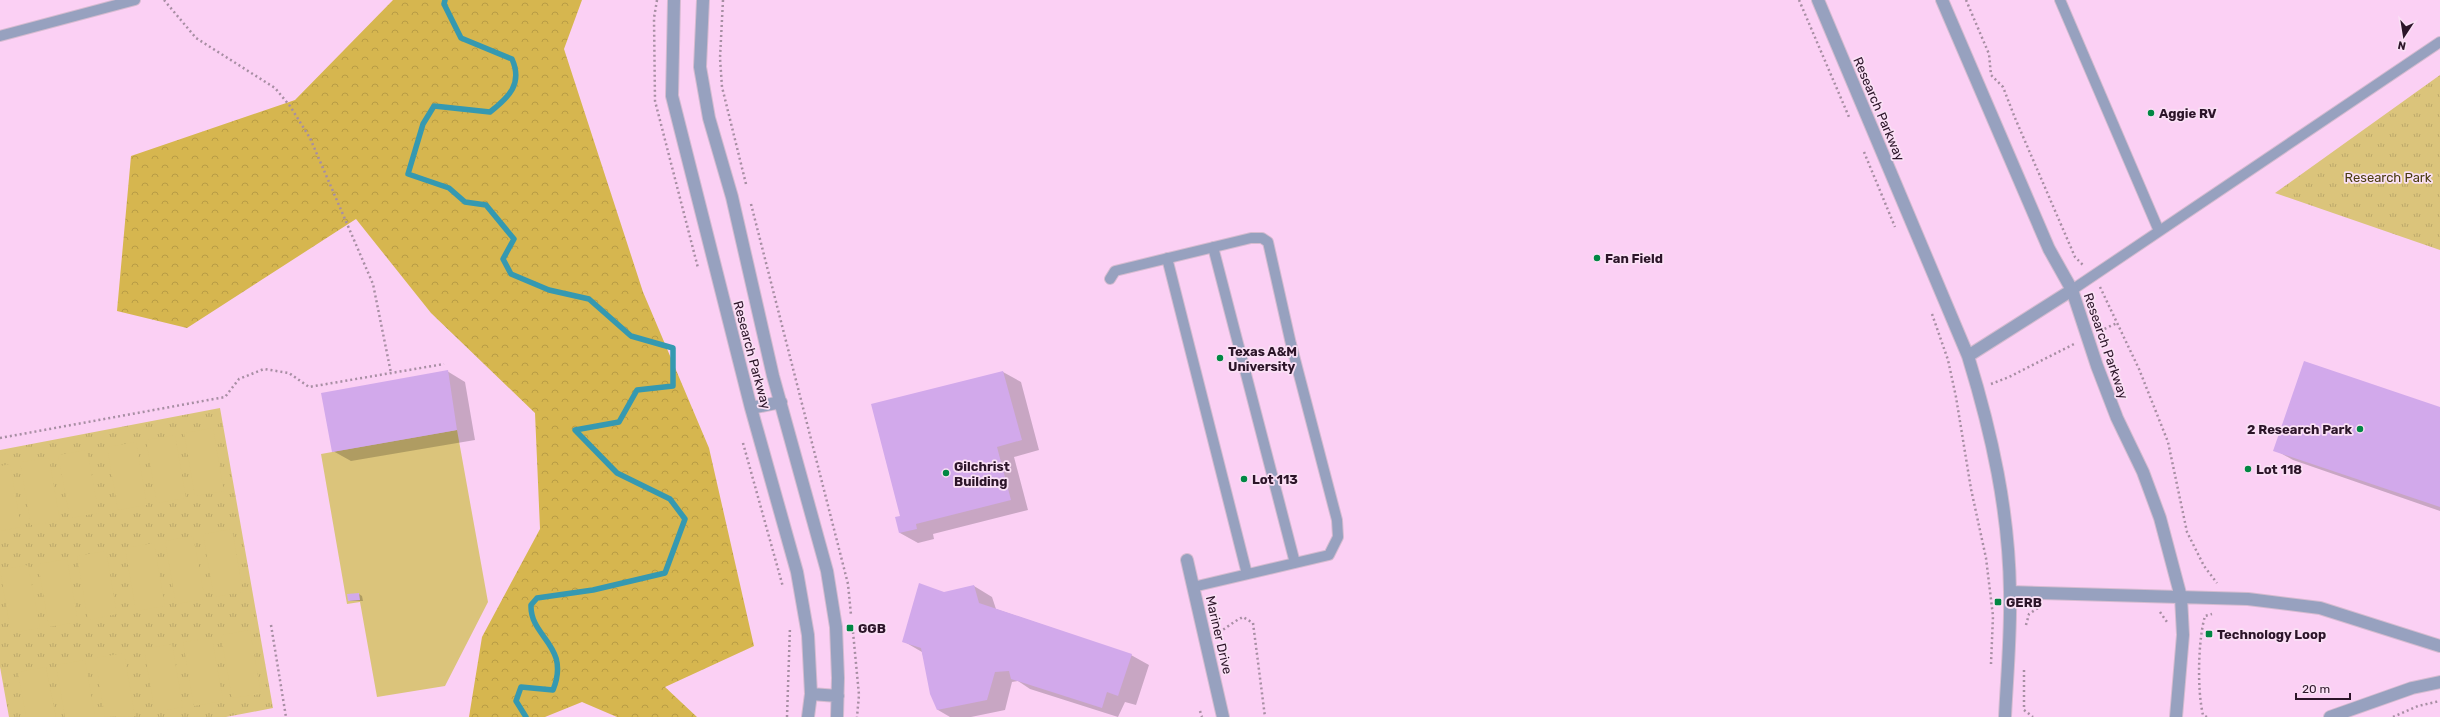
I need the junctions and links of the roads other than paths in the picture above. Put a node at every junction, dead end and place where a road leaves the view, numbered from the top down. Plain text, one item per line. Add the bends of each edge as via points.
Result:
1 (135, 0) edge
2 (674, 0) edge
3 (703, 0) edge
4 (1818, 0) edge
5 (1942, 0) edge
6 (2060, 0) edge
7 (0, 36) edge
8 (2440, 42) edge
9 (2159, 231) junction
10 (1213, 247) junction
11 (1167, 258) junction
12 (1110, 279) dead end
13 (2072, 290) junction
14 (1968, 356) junction
15 (781, 402) junction
16 (751, 408) junction
17 (1187, 560) dead end
18 (1295, 563) junction
19 (1247, 574) junction
20 (1193, 587) junction
21 (2010, 592) junction
22 (2181, 597) junction
23 (2440, 646) edge
24 (2440, 682) edge
25 (811, 694) junction
26 (838, 696) junction
27 (808, 717) edge
28 (837, 717) edge
29 (1223, 717) edge
30 (2006, 717) edge
31 (2176, 717) edge
32 (2330, 717) edge

1 - 7 lane
2 - 16 street, Research Parkway via 672,96
3 - 15 street, Research Parkway via 700,67 708,118 732,196
4 - 14 street, Research Parkway
5 - 13 street, Research Parkway via 2049,249
6 - 9 lane
8 - 9 lane
9 - 13 lane
10 - 11 lane
10 - 18 lane
10 - 18 lane via 1251,238 1262,238 1268,242 1291,344 1337,520 1338,538 1329,555
11 - 12 lane via 1115,271
11 - 19 lane
13 - 14 street
13 - 22 street, Research Parkway via 2117,418 2143,472 2160,518
14 - 21 street, Research Parkway via 1997,459 2005,516
15 - 16 street
15 - 26 street, Research Parkway via 827,572 836,627
16 - 25 street, Research Parkway via 797,572 808,635
17 - 20 street, Mariner Drive
18 - 19 lane
19 - 20 lane
20 - 29 street, Mariner Drive
21 - 22 street
21 - 30 street, Research Parkway
22 - 23 street via 2248,598 2320,608
22 - 31 street, Research Parkway via 2183,635
24 - 32 street via 2412,688
25 - 26 street
25 - 27 street, Research Parkway
26 - 28 street, Research Parkway

